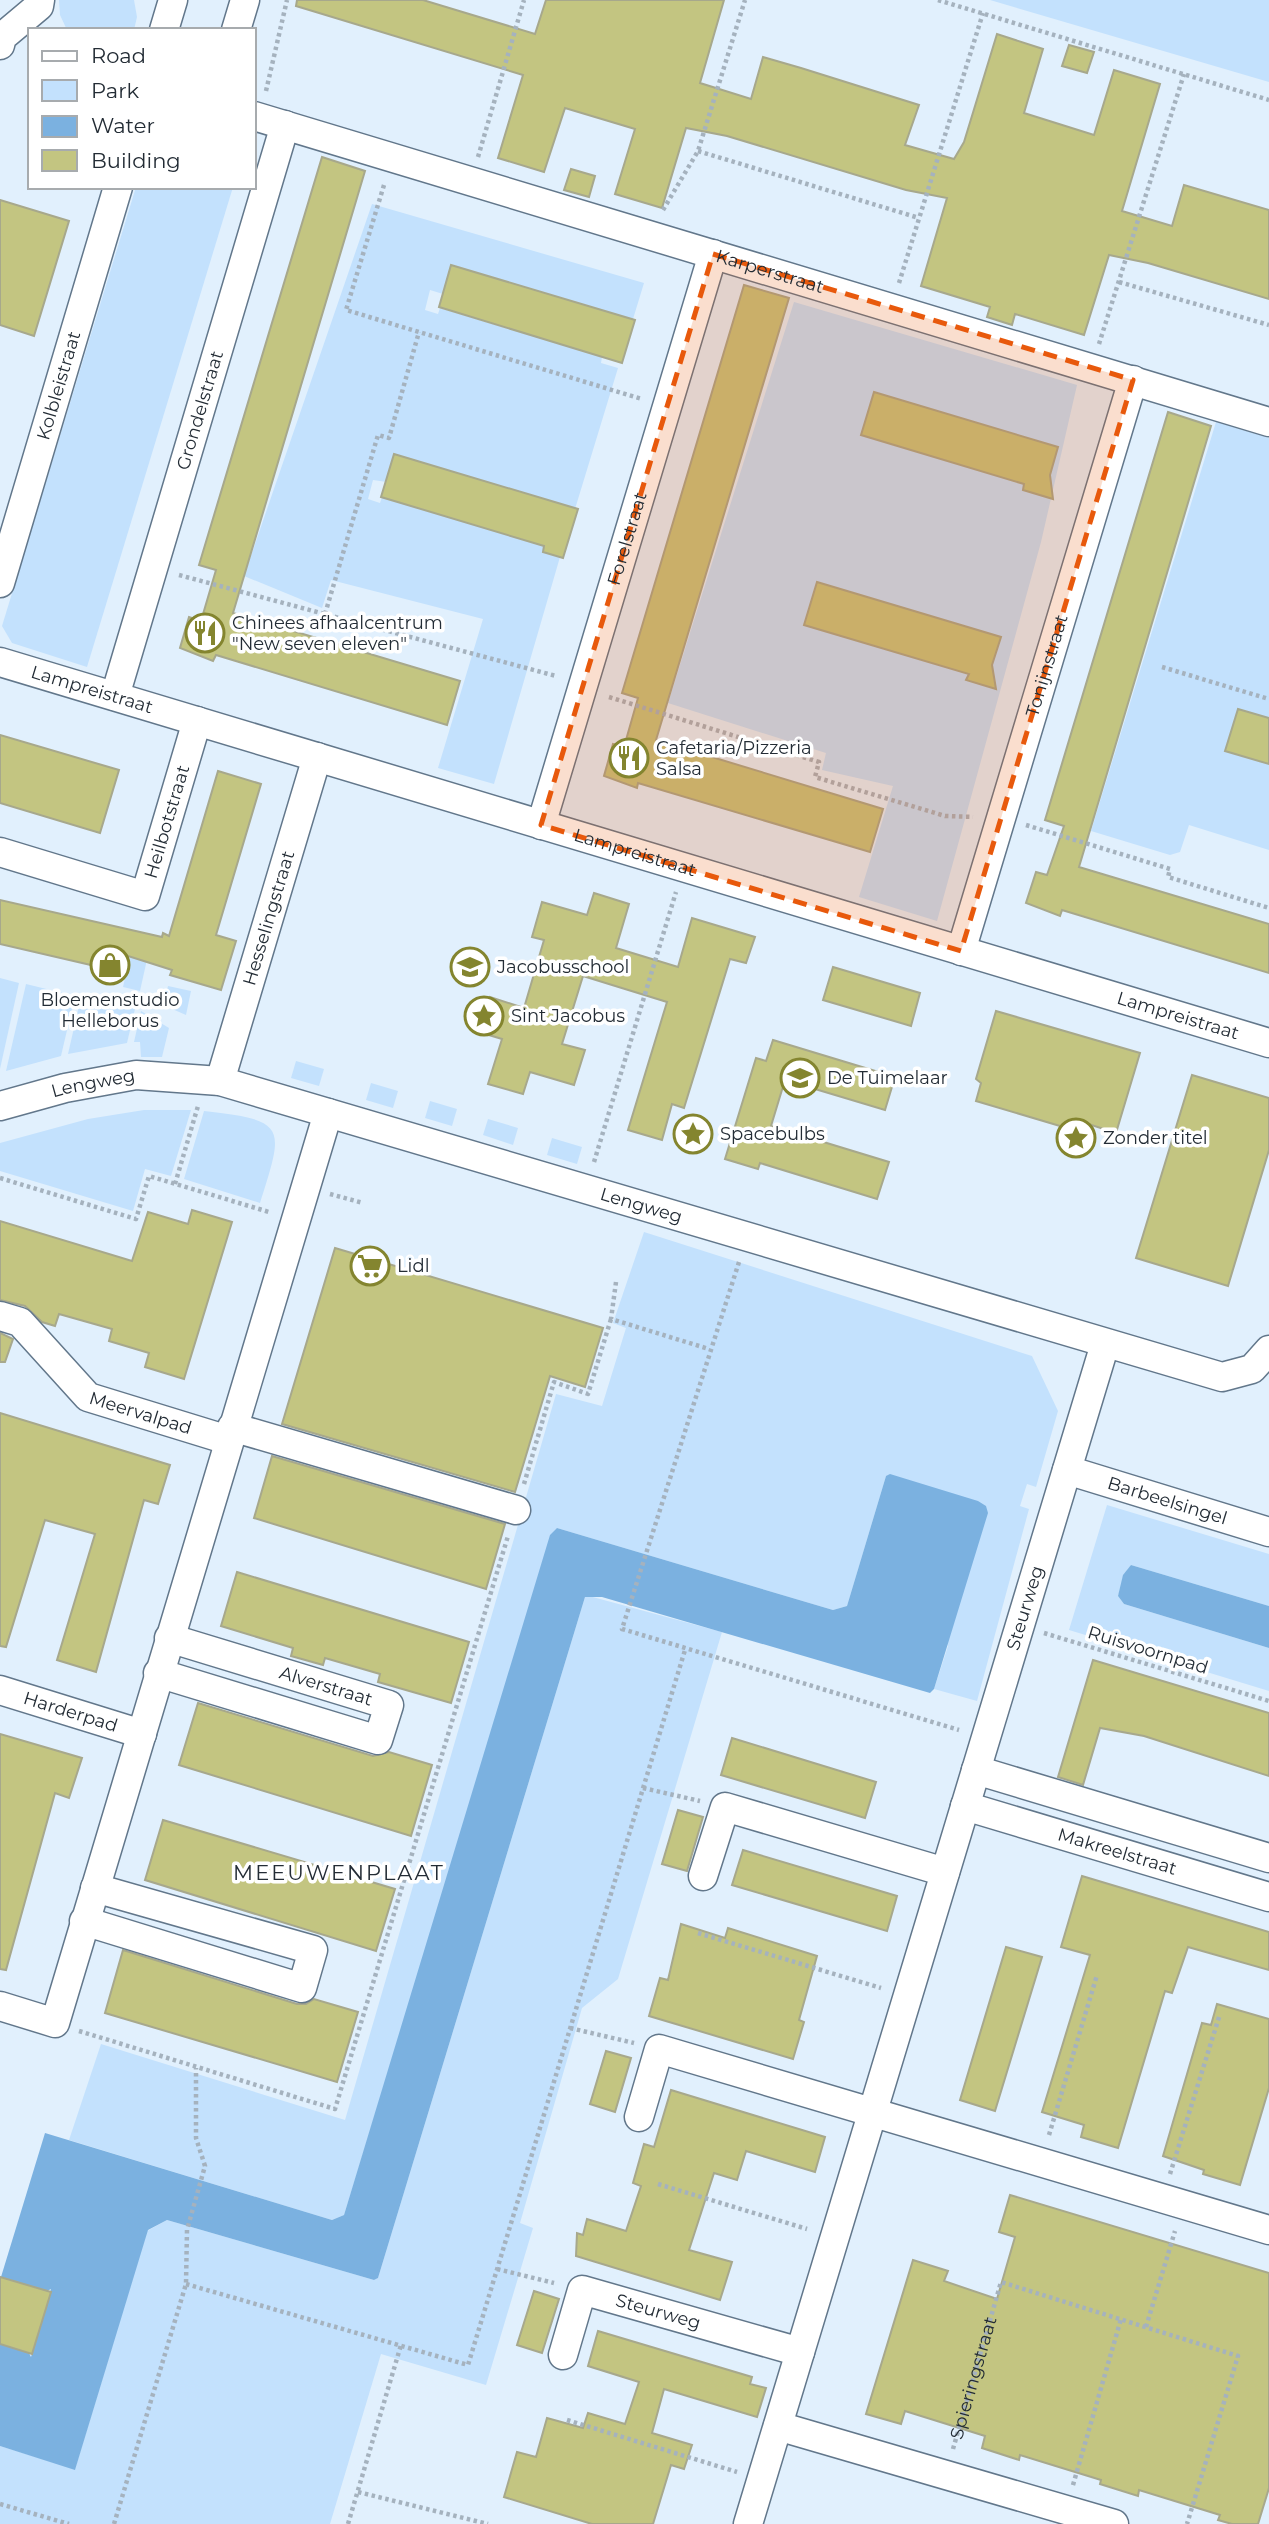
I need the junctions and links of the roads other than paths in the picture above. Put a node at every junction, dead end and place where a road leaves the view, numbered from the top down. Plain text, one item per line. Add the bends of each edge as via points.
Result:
1 (40, 0) edge
2 (173, 0) edge
3 (245, 0) edge
4 (165, 28) edge
5 (237, 28) edge
6 (0, 45) edge
7 (268, 120) edge
8 (256, 167) edge
9 (117, 189) edge
10 (250, 189) edge
11 (713, 254) junction
12 (1133, 380) junction
13 (1269, 422) edge
14 (0, 583) edge
15 (0, 662) edge
16 (115, 696) junction
17 (197, 722) junction
18 (317, 757) junction
19 (541, 825) junction
20 (0, 852) edge
21 (961, 951) junction
22 (1269, 1043) edge
23 (220, 1081) junction
24 (0, 1107) edge
25 (328, 1113) junction
26 (0, 1316) edge
27 (1105, 1344) junction
28 (1269, 1350) edge
29 (230, 1434) junction
30 (1067, 1470) junction
31 (516, 1510) road end
32 (1269, 1532) edge
33 (169, 1638) junction
34 (158, 1673) junction
35 (0, 1690) edge
36 (142, 1734) junction
37 (976, 1770) junction
38 (965, 1806) junction
39 (1269, 1858) edge
40 (945, 1872) junction
41 (703, 1876) dead end
42 (95, 1888) junction
43 (1269, 1897) edge
44 (84, 1922) junction
45 (0, 2006) edge
46 (872, 2114) junction
47 (639, 2117) dead end
48 (1269, 2230) edge
49 (800, 2352) junction
50 (563, 2355) dead end
51 (778, 2426) junction
52 (748, 2524) edge
53 (1114, 2524) edge

1 - 6 street via 39,6 2,37
2 - 4 street
3 - 5 street
7 - 8 street, Grondelstraat
7 - 11 street, Karperstraat
9 - 14 street, Kolbleistraat
10 - 16 street, Grondelstraat via 154,569
11 - 12 street, Karperstraat
11 - 19 street, Forelstraat
12 - 13 street, Karperstraat
12 - 21 street, Tonijnstraat
15 - 16 street, Lampreistraat
16 - 17 street, Lampreistraat
17 - 18 street, Lampreistraat
17 - 20 street, Heilbotstraat via 145,896
18 - 19 street, Lampreistraat
18 - 23 street, Hesselingstraat
19 - 21 street, Lampreistraat
21 - 22 street, Lampreistraat
23 - 24 street, Lengweg via 135,1075
23 - 25 street, Lengweg
25 - 27 street, Lengweg
25 - 29 street
26 - 29 street, Meervalpad via 20,1322 88,1397
27 - 28 street, Lengweg via 1222,1377 1252,1369
27 - 30 street, Steurweg
29 - 31 street
29 - 33 street
30 - 32 street, Barbeelsingel
30 - 37 street, Steurweg
33 - 34 street
33 - 34 street, Alverstraat via 388,1705 378,1741
34 - 36 street
35 - 36 street, Harderpad
36 - 42 street
37 - 38 street, Steurweg
37 - 39 street, Makreelstraat
38 - 40 street, Steurweg
38 - 43 street, Makreelstraat
40 - 41 street via 725,1807
40 - 46 street, Steurweg
42 - 44 street
42 - 44 street via 313,1950 302,1988
44 - 45 street via 55,2023
46 - 47 street via 659,2049
46 - 48 street
46 - 49 street, Steurweg
49 - 50 street, Steurweg via 582,2290
49 - 51 street, Steurweg
51 - 52 street, Steurweg
51 - 53 street

